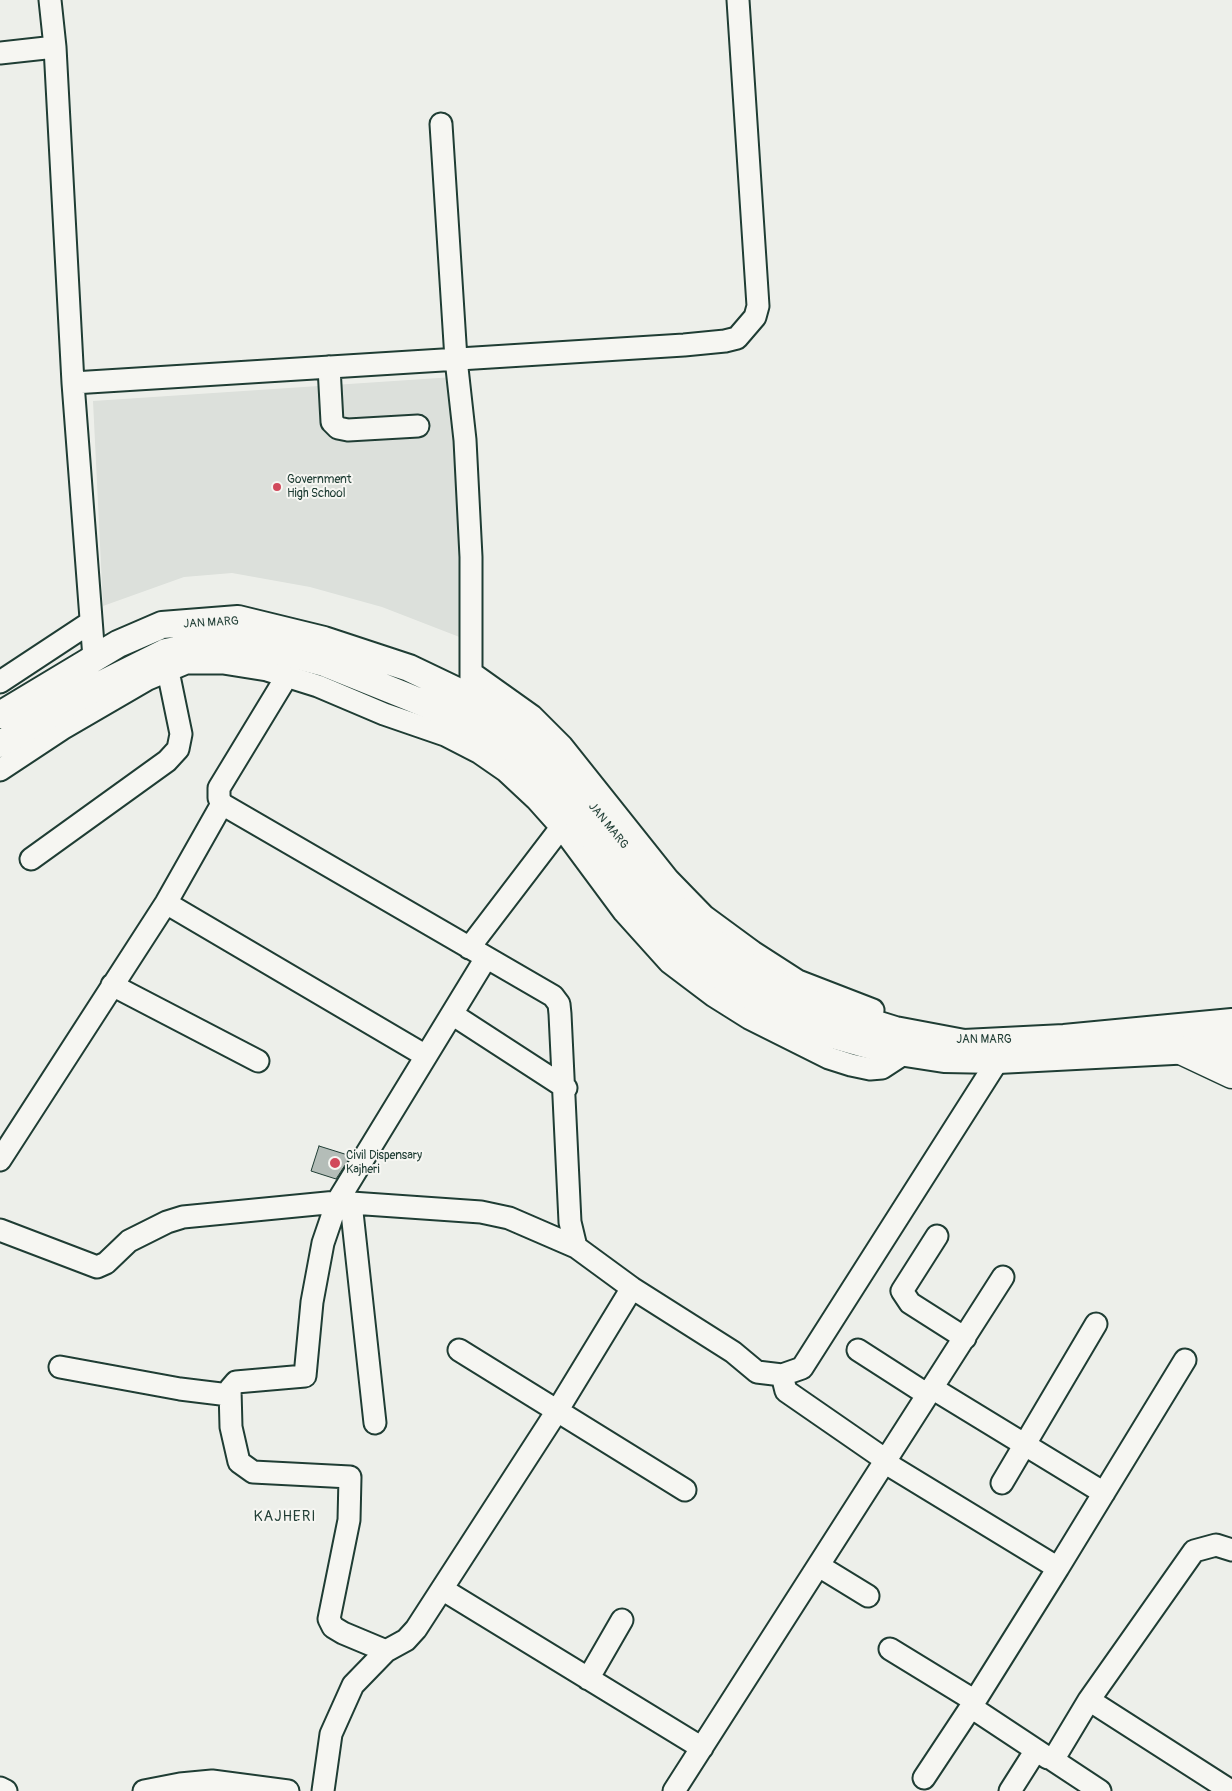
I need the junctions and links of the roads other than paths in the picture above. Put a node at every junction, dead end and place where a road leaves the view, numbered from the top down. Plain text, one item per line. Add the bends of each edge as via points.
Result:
1 (50, 0) edge
2 (738, 0) edge
3 (55, 47) junction
4 (0, 53) edge
5 (441, 124) dead end
6 (456, 359) junction
7 (329, 367) junction
8 (73, 384) junction
9 (418, 426) dead end
10 (91, 622) junction
11 (94, 658) junction
12 (168, 671) junction
13 (287, 676) junction
14 (0, 682) edge
15 (472, 685) junction
16 (0, 715) edge
17 (0, 744) edge
18 (0, 770) edge
19 (222, 804) junction
20 (567, 820) junction
21 (31, 859) dead end
22 (166, 903) junction
23 (478, 953) junction
24 (112, 984) junction
25 (452, 1014) junction
26 (1227, 1023) edge
27 (1001, 1044) junction
28 (1232, 1048) edge
29 (1181, 1050) junction
30 (426, 1056) junction
31 (258, 1061) dead end
32 (1232, 1074) edge
33 (566, 1088) junction
34 (0, 1160) edge
35 (344, 1202) junction
36 (0, 1230) edge
37 (937, 1236) dead end
38 (576, 1247) junction
39 (1003, 1277) dead end
40 (632, 1288) junction
41 (1096, 1324) dead end
42 (965, 1338) junction
43 (459, 1350) dead end
44 (858, 1350) dead end
45 (1185, 1360) dead end
46 (60, 1367) dead end
47 (782, 1375) junction
48 (930, 1391) junction
49 (229, 1395) junction
50 (556, 1411) junction
51 (375, 1423) dead end
52 (1025, 1444) junction
53 (884, 1462) junction
54 (1002, 1483) dead end
55 (685, 1490) dead end
56 (1104, 1493) junction
57 (1232, 1550) edge
58 (819, 1566) junction
59 (1058, 1568) junction
60 (442, 1589) junction
61 (868, 1596) dead end
62 (622, 1620) dead end
63 (890, 1649) dead end
64 (386, 1651) junction
65 (588, 1679) junction
66 (1089, 1700) junction
67 (973, 1704) junction
68 (702, 1748) junction
69 (1044, 1755) junction
70 (924, 1778) dead end
71 (212, 1786) edge
72 (0, 1788) edge
73 (1231, 1790) edge
74 (6, 1791) edge
75 (144, 1791) edge
76 (288, 1791) edge
77 (323, 1791) edge
78 (674, 1791) edge
79 (1010, 1791) edge
80 (1100, 1791) edge

1 - 3 street
2 - 6 street via 758,296 755,317 746,330 737,338 709,343
3 - 4 street
3 - 8 street
5 - 6 street
6 - 7 street
6 - 15 street via 465,440 471,547
7 - 8 street
7 - 9 street via 332,422 338,428
8 - 10 street
10 - 11 street
10 - 14 street
11 - 15 main road, JAN MARG via 162,625 238,619 324,640
11 - 16 main road, JAN MARG
12 - 13 street via 186,663 223,663
12 - 18 street via 148,679 62,729
12 - 21 street via 181,734 178,749
13 - 19 street via 219,788
13 - 20 street via 444,735 480,753
15 - 27 main road, JAN MARG via 500,712 537,739 673,905 758,975 818,1006 895,1030 964,1043
17 - 20 main road, JAN MARG via 100,685 166,652 216,642 259,646 324,663 473,724 522,755
19 - 22 street
19 - 23 street
20 - 23 street
20 - 27 main road, JAN MARG via 658,922 711,969 762,1004 822,1032 905,1053 944,1059
22 - 24 street
22 - 30 street
23 - 25 street
23 - 33 street via 553,996 559,1004
24 - 31 street
24 - 34 street
25 - 30 street
25 - 33 street
26 - 27 main road, JAN MARG
27 - 29 main road, JAN MARG
27 - 47 street via 802,1368
28 - 29 main road, JAN MARG
29 - 32 highway
30 - 35 street
33 - 38 street via 570,1222
35 - 36 street via 183,1217 129,1241 106,1263 97,1267
35 - 38 street via 481,1212 509,1218
35 - 49 street via 323,1243 312,1302 305,1376 236,1382
35 - 51 street
37 - 42 street via 902,1291 910,1303
38 - 40 street
39 - 42 street
40 - 47 street via 733,1352 757,1372
40 - 50 street
41 - 52 street
42 - 48 street
43 - 50 street
44 - 48 street
45 - 56 street
46 - 49 street
47 - 53 street via 786,1391 880,1456
48 - 52 street
48 - 53 street
49 - 64 street via 231,1427 239,1462 246,1468 253,1472 350,1477 349,1520 329,1619 333,1627 343,1633
50 - 55 street
50 - 60 street
52 - 54 street
52 - 56 street
53 - 58 street
53 - 59 street
56 - 59 street
57 - 66 street via 1216,1546 1194,1551
58 - 61 street
58 - 68 street
59 - 67 street
60 - 64 street via 416,1629 406,1640
60 - 65 street
62 - 65 street
63 - 67 street
64 - 77 street via 353,1685 342,1706 331,1734
65 - 68 street
66 - 69 street
66 - 73 street
67 - 69 street
67 - 70 street
68 - 78 street
69 - 79 street
69 - 80 street
71 - 75 street via 180,1784
71 - 76 street
72 - 74 street

